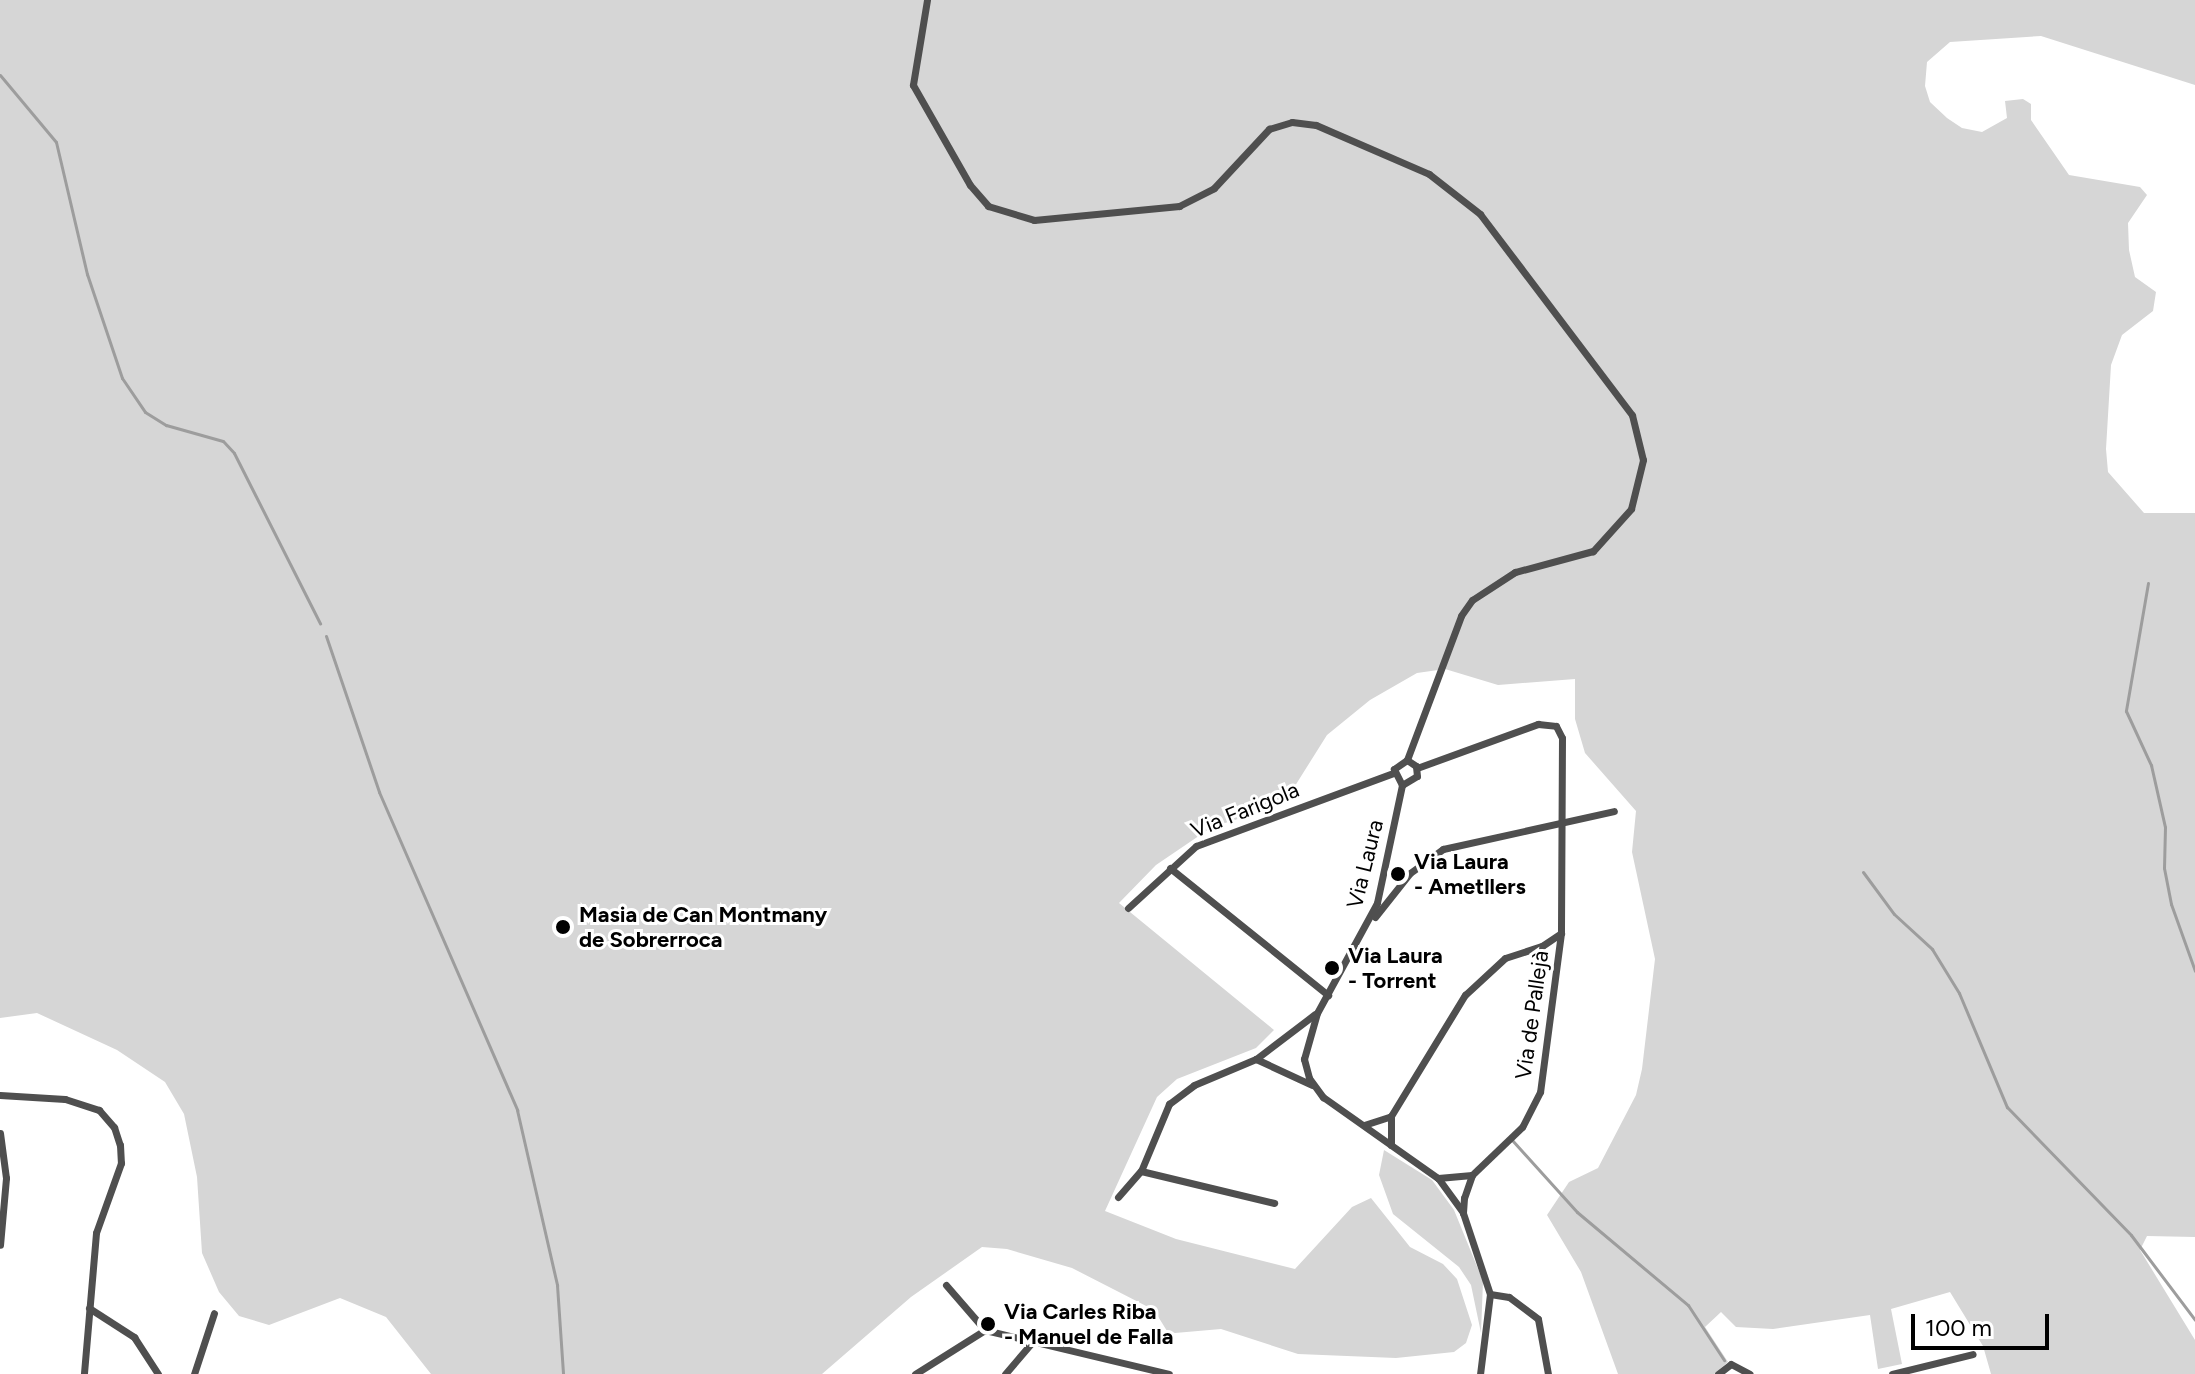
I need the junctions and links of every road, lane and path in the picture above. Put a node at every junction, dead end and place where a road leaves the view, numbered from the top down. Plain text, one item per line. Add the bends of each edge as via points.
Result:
1 (927, 0) edge
2 (1407, 760) junction
3 (1417, 768) junction
4 (1393, 773) junction
5 (1402, 785) junction
6 (1614, 811) dead end
7 (1565, 820) junction
8 (1170, 868) junction
9 (1128, 908) dead end
10 (1369, 925) junction
11 (1561, 933) junction
12 (1542, 946) junction
13 (1557, 963) junction
14 (1328, 995) junction
15 (1317, 1013) junction
16 (1256, 1059) junction
17 (1313, 1086) junction
18 (0, 1095) edge
19 (1391, 1116) junction
20 (1364, 1125) junction
21 (0, 1133) edge
22 (1391, 1145) junction
23 (1141, 1171) junction
24 (1472, 1175) junction
25 (1438, 1178) junction
26 (1118, 1197) dead end
27 (1274, 1203) dead end
28 (1463, 1213) junction
29 (0, 1245) edge
30 (946, 1285) dead end
31 (1490, 1294) junction
32 (89, 1308) junction
33 (214, 1313) dead end
34 (985, 1330) junction
35 (1034, 1340) junction
36 (1973, 1354) dead end
37 (84, 1374) edge
38 (158, 1374) edge
39 (194, 1374) edge
40 (915, 1374) edge
41 (1005, 1374) edge
42 (1169, 1374) edge
43 (1480, 1374) edge
44 (1548, 1374) edge
45 (1718, 1374) edge
46 (1751, 1374) edge
47 (1892, 1374) edge

1 - 2 street via 913,85 970,185 988,206 1034,220 1179,206 1214,188 1269,129 1292,122 1316,125 1429,174 1480,214 1632,415 1643,460 1631,509 1593,551 1515,572 1472,600
2 - 3 street
2 - 4 street via 1397,763
3 - 5 street via 1415,780
3 - 7 street, Via de Pallejà via 1504,733 1538,724 1556,726 1562,738
4 - 5 street
4 - 8 street, Via Farigola via 1196,846
5 - 10 street, Via Laura
6 - 7 street
7 - 10 street via 1443,849 1410,873
7 - 11 street, Via de Pallejà
8 - 9 street, Via Farigola
8 - 14 street
10 - 14 street, Via Laura
11 - 12 street
11 - 13 street, Via de Pallejà
12 - 13 street
12 - 19 street via 1505,958 1477,980
13 - 24 street, Via de Pallejà via 1537,1102 1522,1127
14 - 15 street, Via Laura
15 - 16 street
15 - 17 street, Via Laura via 1304,1059
16 - 17 street
16 - 23 street via 1194,1085 1169,1104
17 - 20 street
18 - 32 street via 65,1099 99,1110 114,1127 121,1163 96,1233
19 - 20 street
19 - 22 street
20 - 22 street
21 - 29 street via 6,1178
22 - 25 street
23 - 26 street
23 - 27 street
24 - 25 street
24 - 28 street
25 - 28 street
28 - 31 street
30 - 34 street
31 - 43 street
31 - 44 street via 1509,1297 1538,1319
32 - 37 street
32 - 38 street via 134,1337
33 - 39 street
34 - 35 street
34 - 40 street
35 - 41 street
35 - 42 street
36 - 47 street
45 - 46 street via 1731,1364

